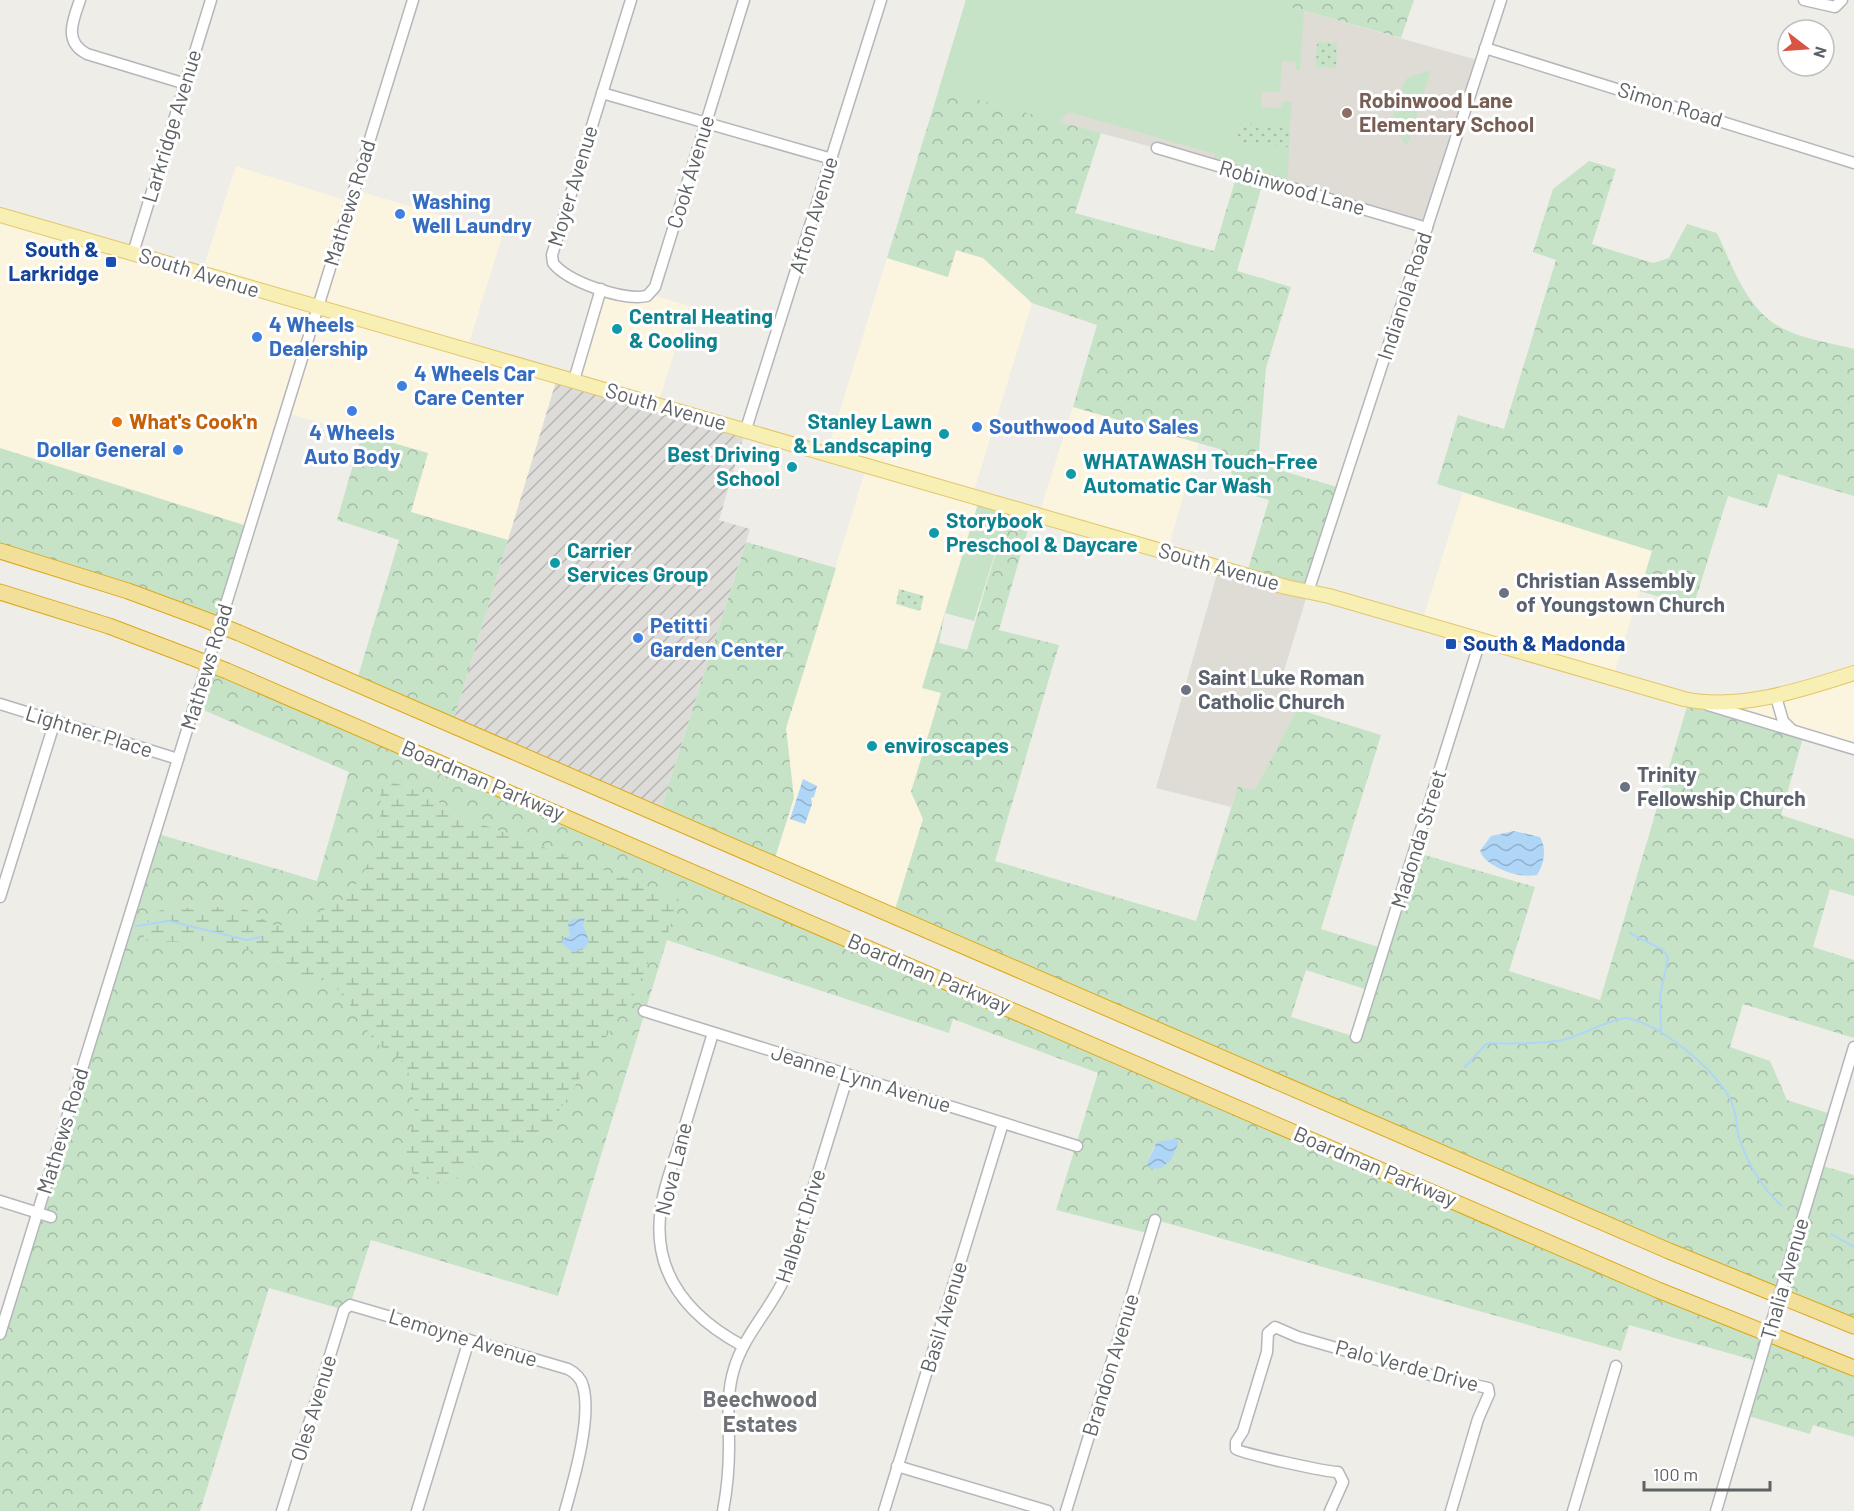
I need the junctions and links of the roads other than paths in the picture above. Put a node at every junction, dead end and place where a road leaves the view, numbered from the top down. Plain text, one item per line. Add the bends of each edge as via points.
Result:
1 (80, 0) edge
2 (211, 0) edge
3 (413, 0) edge
4 (631, 0) edge
5 (744, 0) edge
6 (881, 0) edge
7 (1501, 0) edge
8 (1804, 0) edge
9 (1840, 3) edge
10 (1485, 48) junction
11 (186, 84) junction
12 (602, 93) junction
13 (706, 123) junction
14 (1157, 148) dead end
15 (832, 159) junction
16 (1854, 163) edge
17 (0, 215) edge
18 (1427, 228) junction
19 (133, 253) junction
20 (601, 289) junction
21 (317, 307) junction
22 (574, 380) junction
23 (747, 429) junction
24 (0, 551) edge
25 (0, 592) edge
26 (1308, 592) junction
27 (1480, 641) junction
28 (1854, 673) edge
29 (1776, 697) junction
30 (1699, 702) junction
31 (0, 704) edge
32 (55, 721) junction
33 (1792, 731) junction
34 (1854, 749) edge
35 (178, 759) junction
36 (0, 897) edge
37 (644, 1011) dead end
38 (713, 1033) junction
39 (1356, 1037) dead end
40 (1854, 1047) edge
41 (848, 1075) junction
42 (1004, 1123) junction
43 (1077, 1146) dead end
44 (0, 1201) edge
45 (38, 1213) junction
46 (51, 1216) dead end
47 (1155, 1220) dead end
48 (348, 1305) joint
49 (1854, 1326) edge
50 (0, 1334) edge
51 (470, 1340) junction
52 (743, 1346) junction
53 (1616, 1366) dead end
54 (1854, 1368) edge
55 (897, 1466) junction
56 (282, 1511) edge
57 (417, 1511) edge
58 (565, 1511) edge
59 (723, 1511) edge
60 (884, 1511) edge
61 (1048, 1511) edge
62 (1066, 1511) edge
63 (1330, 1511) edge
64 (1451, 1511) edge
65 (1573, 1511) edge
66 (1716, 1511) edge

1 - 11 street via 71,33 77,48
2 - 11 street, Larkridge Avenue
3 - 21 street, Mathews Road
4 - 12 street, Moyer Avenue
5 - 13 street, Cook Avenue
6 - 15 street, Afton Avenue
7 - 10 street, Indianola Road
8 - 9 street via 1825,6
10 - 16 street, Simon Road
10 - 18 street, Indianola Road
11 - 19 street, Larkridge Avenue
12 - 13 street
12 - 20 street, Moyer Avenue via 552,255 553,263 565,273
13 - 15 street
13 - 20 street, Cook Avenue via 655,287 641,297
14 - 18 street, Robinwood Lane
15 - 23 street, Afton Avenue
17 - 19 main road, South Avenue
18 - 26 street, Indianola Road
19 - 21 main road, South Avenue
20 - 22 street
21 - 22 main road, South Avenue
21 - 35 street, Mathews Road
22 - 23 main road, South Avenue
23 - 26 main road, South Avenue
24 - 49 highway, Boardman Parkway, bridge via 117,588 238,633 1658,1246
25 - 54 highway, Boardman Parkway, bridge via 109,626 227,671 1658,1290
26 - 27 main road, South Avenue
27 - 30 main road, South Avenue
27 - 39 street, Madonda Street
28 - 29 main road, South Avenue
29 - 30 main road, South Avenue
29 - 33 street
30 - 33 street
31 - 32 street, Lightner Place
32 - 35 street, Lightner Place
32 - 36 street
33 - 34 street
35 - 45 street, Mathews Road
37 - 38 street, Jeanne Lynn Avenue
38 - 41 street, Jeanne Lynn Avenue
38 - 52 street, Nova Lane via 664,1194 660,1240 669,1275 683,1300 708,1325
40 - 66 street, Thalia Avenue, bridge
41 - 42 street, Jeanne Lynn Avenue
41 - 52 street, Halbert Drive via 787,1273 774,1302
42 - 43 street, Jeanne Lynn Avenue
42 - 55 street, Basil Avenue
44 - 45 street
45 - 46 street
45 - 50 street, Mathews Road
47 - 62 street, Brandon Avenue
48 - 51 street, Lemoyne Avenue
48 - 56 street, Oles Avenue
51 - 57 street
51 - 58 street, Lemoyne Avenue via 568,1369 582,1382 583,1429
52 - 59 street, Halbert Drive via 729,1390 729,1469
53 - 65 street
55 - 60 street, Basil Avenue
55 - 61 street
63 - 64 street, Palo Verde Drive via 1343,1482 1338,1472 1242,1454 1236,1449 1272,1328 1488,1388

